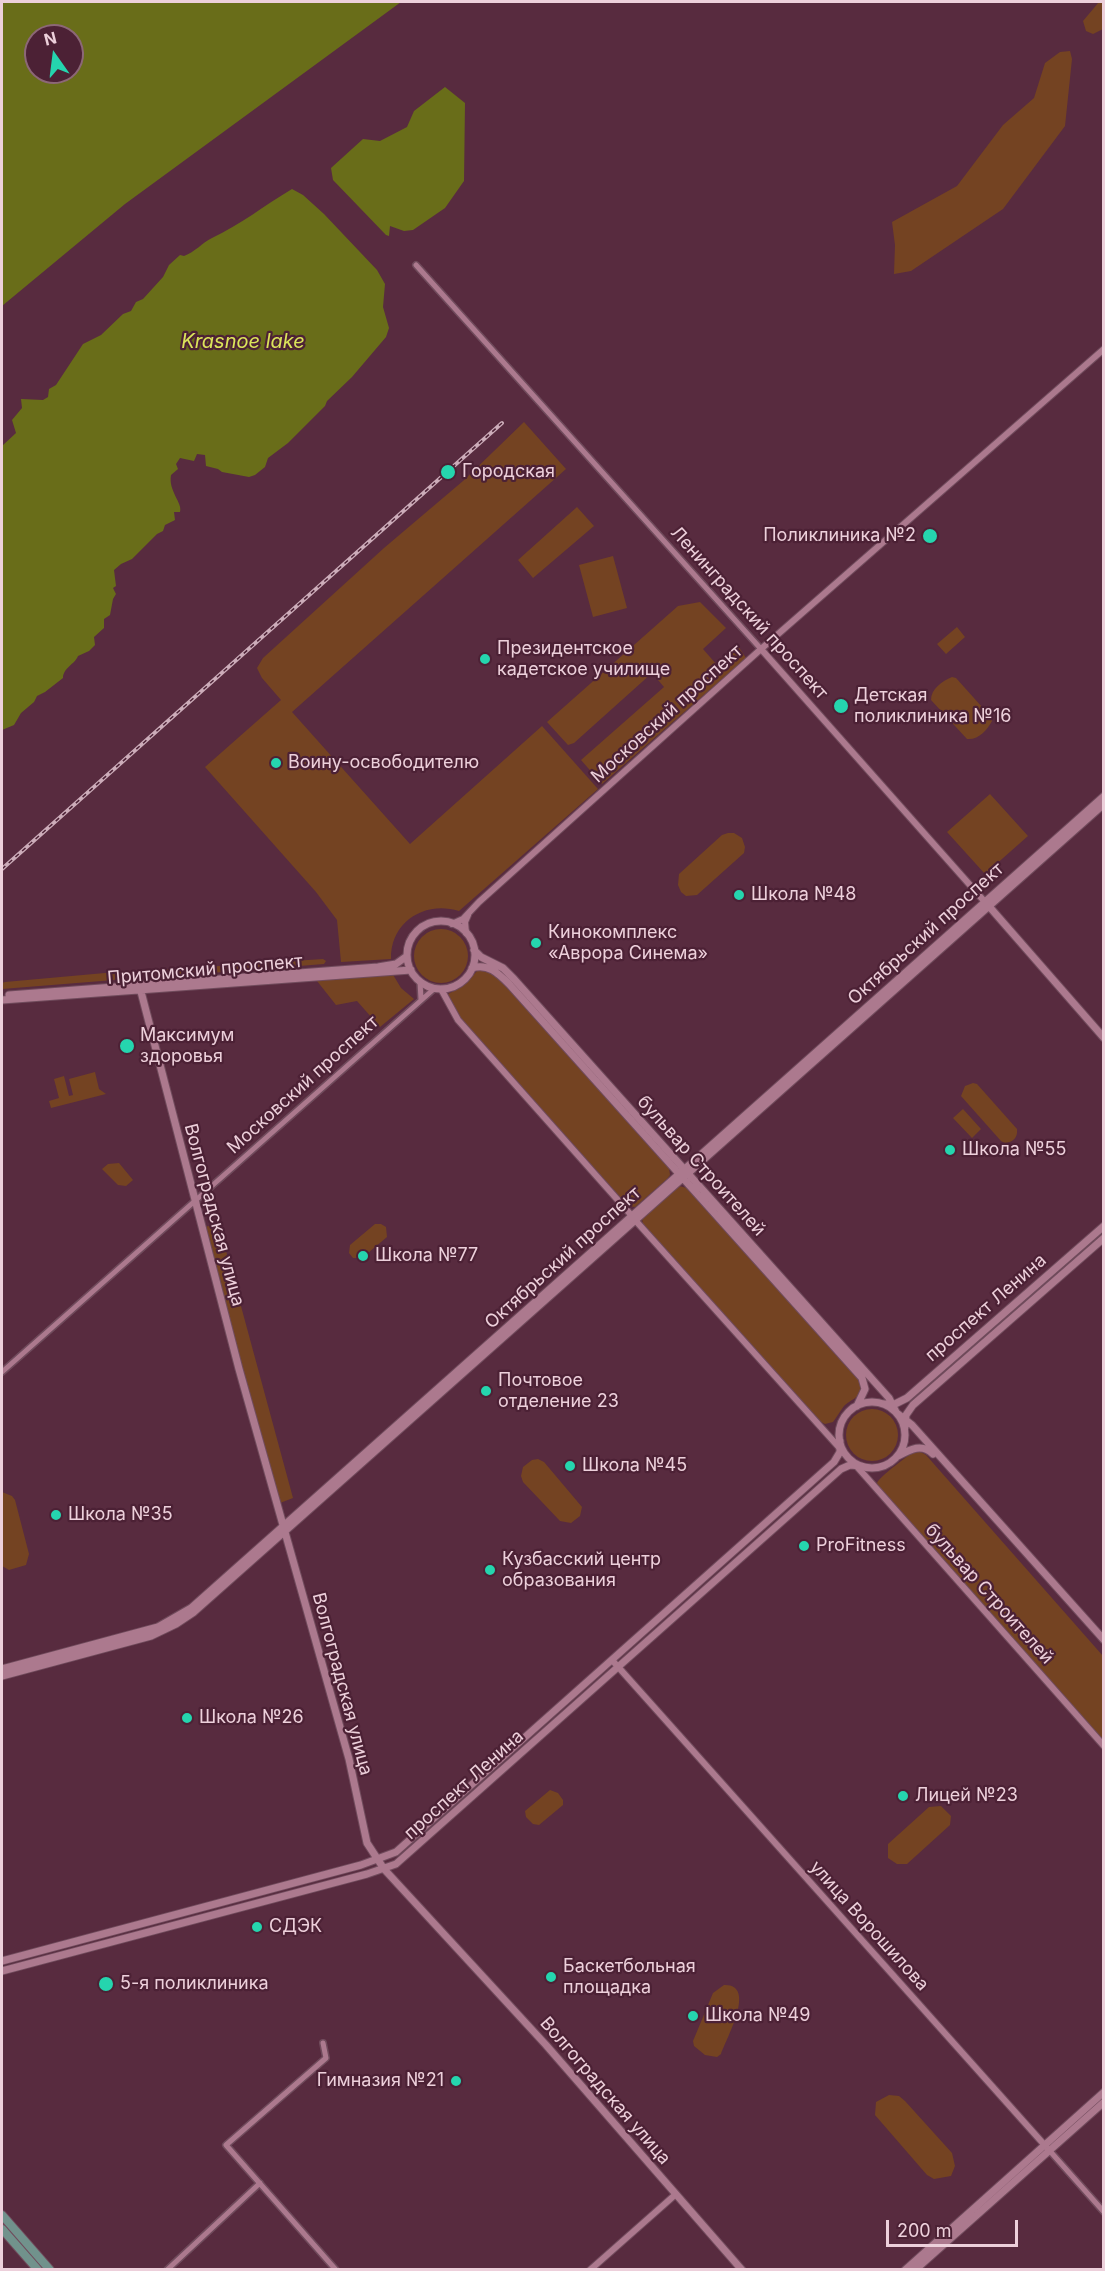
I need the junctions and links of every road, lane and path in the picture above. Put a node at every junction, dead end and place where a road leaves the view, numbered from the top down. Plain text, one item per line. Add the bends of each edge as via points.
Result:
1 (416, 265) dead end
2 (1104, 349) edge
3 (761, 649) junction
4 (1104, 796) edge
5 (1104, 804) edge
6 (987, 904) junction
7 (468, 914) junction
8 (452, 924) junction
9 (466, 933) junction
10 (474, 950) junction
11 (408, 956) junction
12 (472, 968) junction
13 (411, 970) junction
14 (420, 982) junction
15 (139, 988) junction
16 (438, 989) junction
17 (2, 998) edge
18 (421, 1000) junction
19 (1104, 1038) edge
20 (684, 1173) junction
21 (194, 1201) junction
22 (633, 1218) junction
23 (1104, 1226) edge
24 (1104, 1238) edge
25 (2, 1372) edge
26 (884, 1404) junction
27 (893, 1404) junction
28 (857, 1406) junction
29 (900, 1415) junction
30 (841, 1448) junction
31 (898, 1456) junction
32 (856, 1464) junction
33 (284, 1529) junction
34 (1104, 1640) edge
35 (1104, 1646) edge
36 (612, 1660) junction
37 (618, 1668) junction
38 (2, 1669) edge
39 (2, 1676) edge
40 (1104, 1746) edge
41 (377, 1861) junction
42 (384, 1869) junction
43 (67, 1943) junction
44 (51, 1958) junction
45 (2, 1961) edge
46 (2, 1971) edge
47 (323, 2043) dead end
48 (1104, 2092) edge
49 (1104, 2102) edge
50 (1047, 2148) junction
51 (261, 2183) junction
52 (676, 2194) junction
53 (1104, 2212) edge
54 (2, 2215) edge
55 (2, 2229) edge
56 (38, 2270) edge
57 (50, 2270) edge
58 (167, 2270) edge
59 (336, 2270) edge
60 (590, 2270) edge
61 (742, 2270) edge
62 (905, 2270) edge
63 (915, 2270) edge

1 - 3 street, Ленинградский проспект
2 - 3 street, Московский проспект
3 - 6 street, Ленинградский проспект
3 - 7 street, Московский проспект
4 - 6 main road, Октябрьский проспект
5 - 6 main road, Октябрьский проспект
6 - 19 main road, Ленинградский проспект
6 - 20 main road, Октябрьский проспект
7 - 8 street, Московский проспект
7 - 9 street
8 - 9 main road
8 - 11 main road via 440,922 423,927 411,940
9 - 10 main road
10 - 12 main road
10 - 20 main road, бульвар Строителей via 514,979
11 - 13 main road
11 - 15 main road, Притомский проспект via 396,964 378,967
12 - 16 main road via 460,983
12 - 20 main road, бульвар Строителей via 485,966 502,976
13 - 14 main road
13 - 15 main road, Притомский проспект
14 - 16 main road
14 - 18 street
15 - 17 main road, Притомский проспект
15 - 21 main road, Волгоградская улица
16 - 18 street, Московский проспект
16 - 22 street via 458,1020
18 - 21 street, Московский проспект
20 - 22 main road, Октябрьский проспект
20 - 27 main road, бульвар Строителей
20 - 28 main road, бульвар Строителей via 862,1378 865,1389
21 - 25 street, Московский проспект
21 - 33 main road, Волгоградская улица
22 - 30 street
22 - 33 main road, Октябрьский проспект
23 - 27 main road, проспект Ленина via 907,1398
24 - 29 main road, проспект Ленина
26 - 27 main road
26 - 28 main road
26 - 29 main road
27 - 29 main road, бульвар Строителей
28 - 30 main road via 842,1421
29 - 31 main road via 905,1441
29 - 34 main road, бульвар Строителей
30 - 32 main road
30 - 36 main road, проспект Ленина via 834,1462
31 - 32 main road via 884,1467 872,1469
31 - 35 main road via 924,1447 931,1451
32 - 37 main road, проспект Ленина via 841,1469
32 - 40 street, бульвар Строителей
33 - 38 main road, Октябрьский проспект via 191,1608 158,1627
33 - 39 main road, Октябрьский проспект via 194,1612 160,1632
33 - 41 main road, Волгоградская улица via 349,1759 367,1843
36 - 37 street, улица Ворошилова
36 - 41 main road, проспект Ленина via 401,1848
37 - 42 main road, проспект Ленина via 407,1855
37 - 50 street, улица Ворошилова
41 - 42 main road, Волгоградская улица
41 - 43 main road, проспект Ленина
42 - 44 main road, проспект Ленина
42 - 52 main road, Волгоградская улица
43 - 44 main road via 53,1952
43 - 45 main road, проспект Ленина
44 - 46 main road, проспект Ленина
47 - 51 street via 326,2058 226,2145
48 - 50 main road
49 - 50 main road
50 - 53 street, улица Ворошилова
50 - 62 main road
50 - 63 main road
51 - 58 street
51 - 59 street
52 - 60 street
52 - 61 main road, Волгоградская улица
54 - 57 main road
55 - 56 main road

